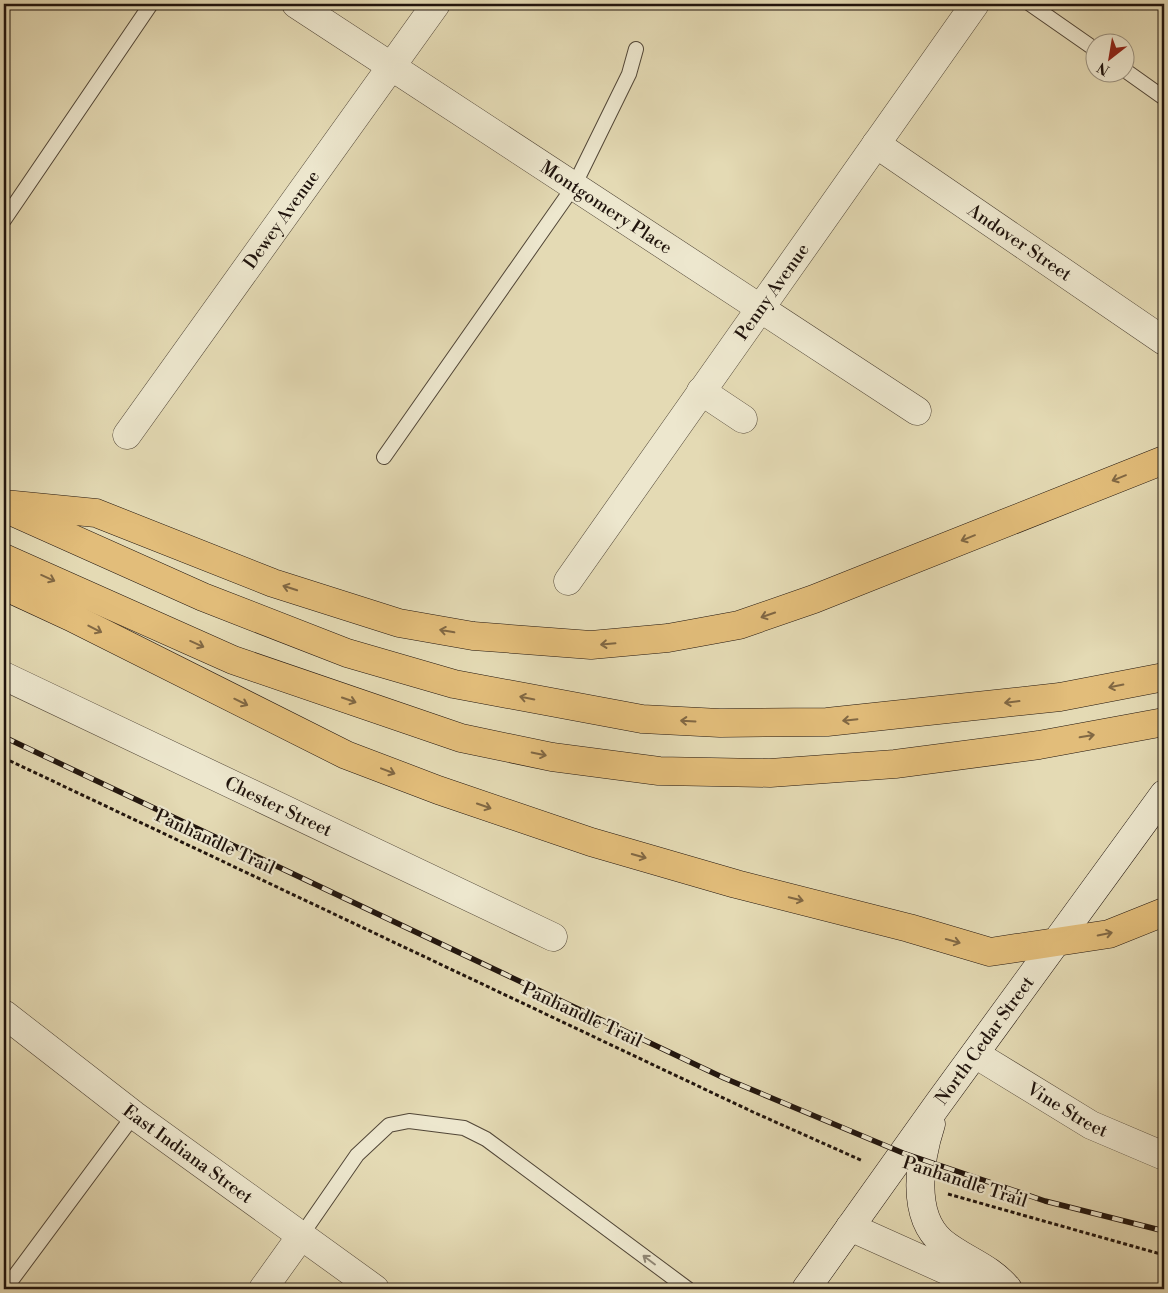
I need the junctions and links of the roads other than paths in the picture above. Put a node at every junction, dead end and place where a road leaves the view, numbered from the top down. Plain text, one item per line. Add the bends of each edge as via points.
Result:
1 (152, 4) edge
2 (296, 4) edge
3 (436, 4) edge
4 (975, 4) edge
5 (1030, 4) edge
6 (1086, 43) edge
7 (636, 49) dead end
8 (391, 66) junction
9 (1136, 78) edge
10 (1164, 98) edge
11 (876, 144) junction
12 (574, 186) junction
13 (4, 220) edge
14 (760, 308) junction
15 (1164, 341) edge
16 (701, 391) junction
17 (917, 411) dead end
18 (743, 419) dead end
19 (127, 435) dead end
20 (384, 456) dead end
21 (1164, 460) edge
22 (4, 504) edge
23 (4, 508) edge
24 (4, 558) edge
25 (568, 581) dead end
26 (4, 586) edge
27 (4, 676) edge
28 (1164, 677) edge
29 (1164, 722) edge
30 (1164, 794) edge
31 (1164, 912) edge
32 (553, 937) dead end
33 (1056, 942) junction
34 (4, 1014) edge
35 (975, 1054) junction
36 (938, 1104) junction
37 (134, 1115) junction
38 (1164, 1156) edge
39 (850, 1228) junction
40 (301, 1236) junction
41 (5, 1289) edge
42 (263, 1289) edge
43 (375, 1289) edge
44 (688, 1289) edge
45 (806, 1289) edge
46 (988, 1289) edge
47 (1008, 1289) edge

1 - 13 lane
2 - 8 street, Montgomery Place
3 - 8 street, Dewey Avenue
4 - 11 street, Penny Avenue
5 - 6 lane
7 - 12 lane via 629,74
8 - 12 street, Montgomery Place
8 - 19 street, Dewey Avenue
9 - 10 lane
11 - 14 street, Penny Avenue
11 - 15 street, Andover Street
12 - 14 street, Montgomery Place
12 - 20 lane
14 - 16 street, Penny Avenue
14 - 17 street, Montgomery Place
16 - 18 street
16 - 25 street, Penny Avenue
21 -> 22 highway via 814,599 739,625 668,638 592,645 472,636 399,623 274,583 96,513
28 -> 23 highway via 1060,696 827,722 720,723 642,719 454,684 347,653 203,597
24 -> 29 highway via 233,660 462,738 552,756 659,771 770,774 896,764 1039,745
26 -> 33 highway via 346,754 438,790 636,855 990,952
27 - 32 street, Chester Street
30 - 33 street, North Cedar Street
33 -> 31 highway via 1109,934
33 - 35 street, North Cedar Street
34 - 37 street, East Indiana Street
35 - 36 street, North Cedar Street
35 - 38 street, Vine Street via 1092,1125
36 - 39 street, North Cedar Street
36 - 47 street via 921,1157 920,1184 930,1227 942,1241 996,1275
37 - 40 street, East Indiana Street
37 - 41 lane
39 - 45 street, North Cedar Street
39 - 46 street
40 - 42 street
40 - 43 street, East Indiana Street
44 -> 40 lane via 486,1139 464,1128 410,1121 389,1125 357,1155

